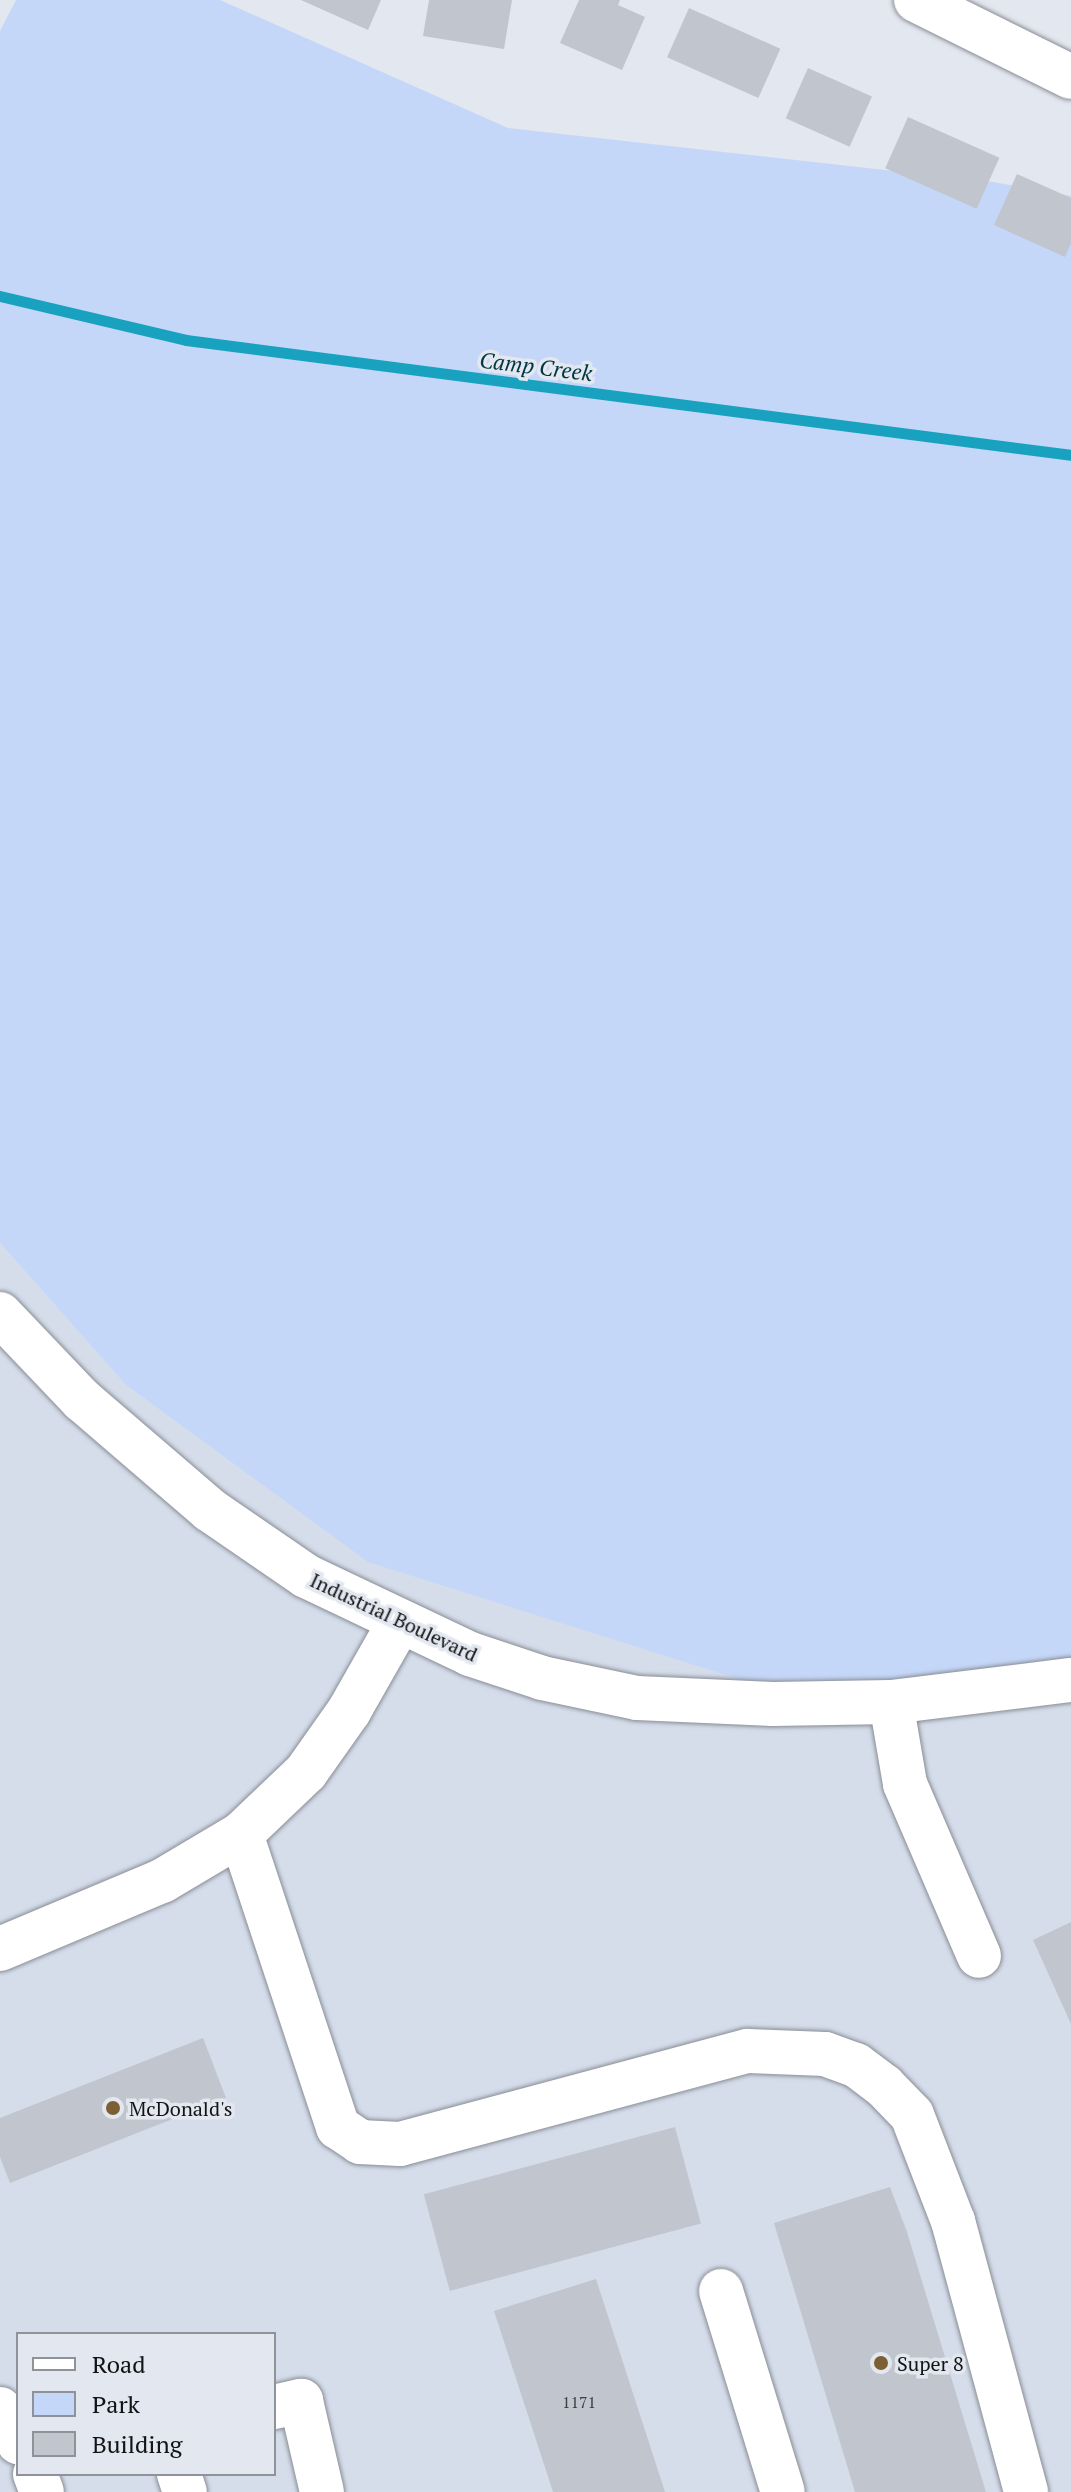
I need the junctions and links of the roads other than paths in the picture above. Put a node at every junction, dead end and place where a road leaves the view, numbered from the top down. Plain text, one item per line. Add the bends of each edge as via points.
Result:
1 (916, 0) edge
2 (1071, 77) edge
3 (0, 1314) edge
4 (399, 1623) junction
5 (1071, 1680) edge
6 (891, 1702) junction
7 (241, 1834) junction
8 (0, 1949) edge
9 (979, 1956) dead end
10 (721, 2291) dead end
11 (276, 2407) edge
12 (0, 2409) edge
13 (276, 2435) edge
14 (16, 2438) edge
15 (306, 2492) edge
16 (322, 2492) edge
17 (783, 2492) edge
18 (1026, 2492) edge

1 - 2 street
3 - 4 street, Industrial Boulevard via 82,1400 210,1510 306,1576
4 - 6 street, Industrial Boulevard via 542,1678 637,1698
4 - 7 street via 349,1711 306,1772
5 - 6 street, Industrial Boulevard
6 - 9 street via 905,1784
7 - 8 street via 162,1881
7 - 18 street via 338,2127 360,2142 400,2144 748,2051 784,2048 825,2054 856,2065 884,2086 912,2115 953,2221
10 - 17 street
11 - 16 street via 301,2401
12 - 14 street
13 - 15 street via 296,2456

